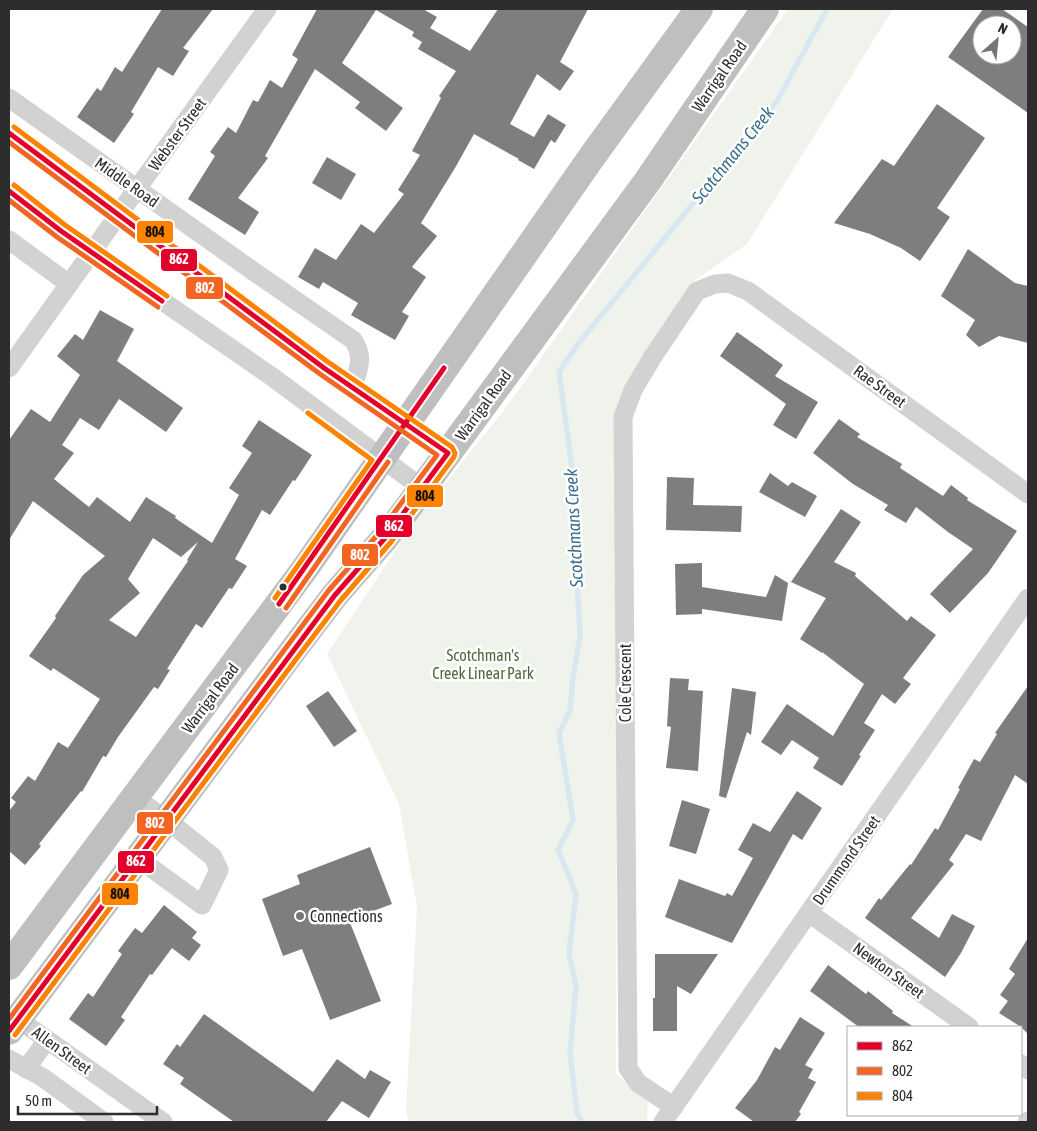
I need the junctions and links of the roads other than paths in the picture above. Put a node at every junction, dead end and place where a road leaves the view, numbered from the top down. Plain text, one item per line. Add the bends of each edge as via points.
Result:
1 (267, 9) edge
2 (699, 9) edge
3 (766, 9) edge
4 (9, 98) edge
5 (9, 133) edge
6 (9, 191) edge
7 (134, 193) junction
8 (9, 240) edge
9 (728, 283) joint
10 (69, 284) junction
11 (9, 368) edge
12 (353, 387) junction
13 (406, 424) junction
14 (448, 453) junction
15 (382, 458) junction
16 (422, 488) junction
17 (1028, 494) edge
18 (1028, 598) edge
19 (134, 797) junction
20 (167, 820) junction
21 (139, 859) junction
22 (810, 913) junction
23 (9, 966) edge
24 (12, 1022) edge
25 (968, 1026) edge
26 (47, 1040) junction
27 (9, 1059) edge
28 (26, 1069) junction
29 (668, 1115) edge
30 (104, 1122) edge
31 (163, 1122) edge

1 - 7 street, Webster Street
2 - 13 highway, Warrigal Road via 585,166
3 - 14 highway, Warrigal Road via 649,179
4 - 7 street, Middle Road
5 - 12 street, Middle Road
6 - 15 street
7 - 10 street, Webster Street, bridge
7 - 12 street, Middle Road via 353,340 360,363
8 - 10 street
9 - 17 street, Rae Street via 748,291
9 - 29 street, Cole Crescent via 715,284 697,292 647,366 622,417 628,1068
10 - 11 street, Webster Street
12 - 13 street, Middle Road
13 - 14 street, Middle Road
13 - 15 highway, Warrigal Road
14 - 16 highway, Warrigal Road
15 - 16 street
15 - 19 highway, Warrigal Road via 288,592
16 - 20 highway, Warrigal Road via 385,538 311,626
18 - 22 street, Drummond Street
19 - 20 street
19 - 23 highway, Warrigal Road
20 - 21 highway, Warrigal Road
20 - 21 street via 213,857 219,870 202,905
21 - 24 highway, Warrigal Road
22 - 25 street, Newton Street
22 - 29 street, Drummond Street
24 - 26 street, Allen Street
26 - 28 street
26 - 31 street, Allen Street
27 - 28 street, Allen Street
28 - 30 street, Allen Street

